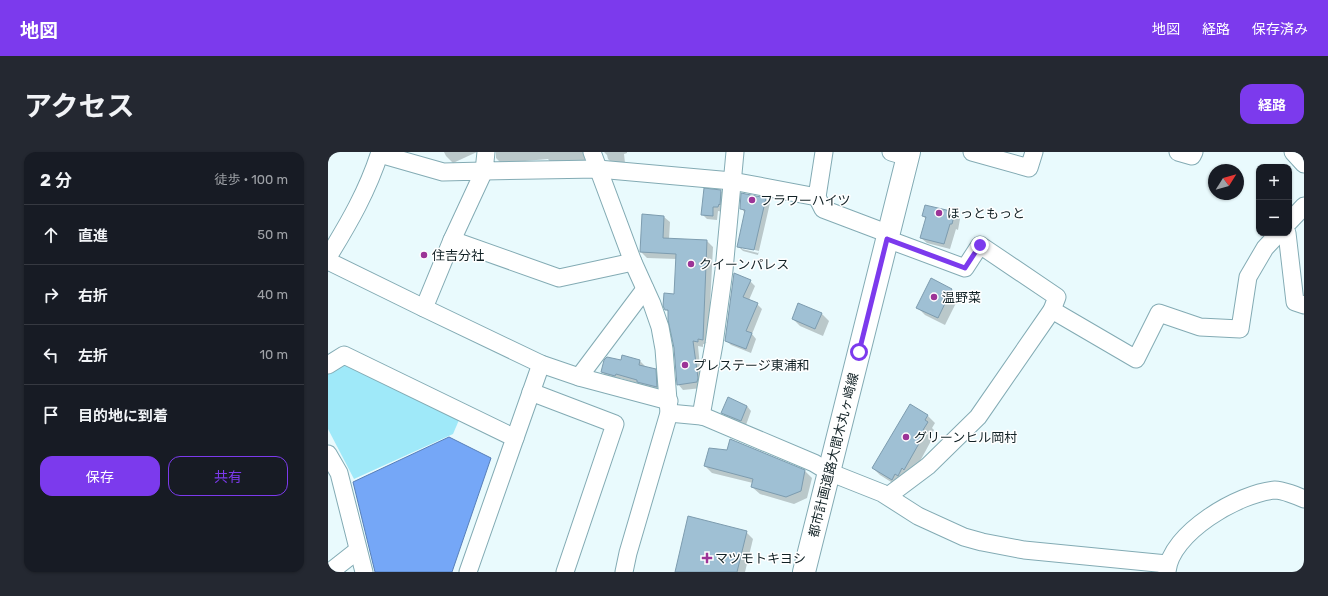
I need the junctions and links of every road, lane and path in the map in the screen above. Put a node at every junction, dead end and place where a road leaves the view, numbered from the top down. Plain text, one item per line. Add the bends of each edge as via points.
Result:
1 (486, 152) edge
2 (592, 152) edge
3 (735, 152) edge
4 (824, 152) edge
5 (972, 152) edge
6 (1034, 152) edge
7 (1178, 152) edge
8 (1194, 152) edge
9 (1293, 152) edge
10 (380, 153) edge
11 (903, 154) edge
12 (1304, 164) edge
13 (598, 169) junction
14 (484, 170) junction
15 (732, 181) junction
16 (817, 197) junction
17 (1304, 206) edge
18 (1292, 219) edge
19 (888, 236) junction
20 (1276, 236) edge
21 (1287, 236) edge
22 (452, 240) junction
23 (328, 257) edge
24 (328, 261) edge
25 (633, 262) junction
26 (645, 289) junction
27 (1304, 305) edge
28 (424, 308) junction
29 (1052, 310) junction
30 (541, 364) junction
31 (328, 365) edge
32 (579, 377) junction
33 (531, 392) junction
34 (669, 407) junction
35 (701, 416) junction
36 (515, 438) junction
37 (328, 454) edge
38 (829, 472) junction
39 (333, 475) edge
40 (888, 496) junction
41 (1304, 499) edge
42 (358, 550) junction
43 (1113, 565) edge
44 (1167, 568) edge
45 (330, 572) edge
46 (364, 572) edge
47 (468, 572) edge
48 (565, 572) edge
49 (624, 572) edge
50 (804, 572) edge

1 - 14 street
2 - 13 street
3 - 15 street
4 - 16 street
5 - 6 street via 1029,168
7 - 8 street via 1192,156
9 - 12 street
10 - 14 street via 443,172
10 - 23 street via 355,212
11 - 19 street, 都市計画道路大間木丸ヶ崎線
13 - 14 street
13 - 15 street
13 - 25 street
14 - 22 street
15 - 16 street
15 - 35 street via 724,270
16 - 19 street via 823,209
17 - 18 street
19 - 29 street via 965,268 980,245 1057,297
19 - 38 street, 都市計画道路大間木丸ヶ崎線
20 - 29 street via 1265,248 1248,277 1240,328 1200,327 1159,313 1136,359
21 - 27 street via 1295,302
22 - 25 street via 560,278
22 - 28 street
24 - 28 street
25 - 26 street
26 - 32 street
26 - 34 street via 662,337
28 - 30 street
29 - 40 street via 978,417 928,466
30 - 32 street
30 - 33 street
31 - 36 street via 344,355
32 - 34 street
33 - 36 street
33 - 48 street via 615,424
34 - 35 street
34 - 49 street
35 - 38 street via 814,463
36 - 47 street
37 - 39 street
38 - 40 street
38 - 50 street, 都市計画道路大間木丸ヶ崎線
39 - 42 street
40 - 43 street via 914,513 964,537
41 - 44 street via 1276,490 1253,495 1224,508 1197,526 1180,543
42 - 45 street
42 - 46 street
43 - 44 street

